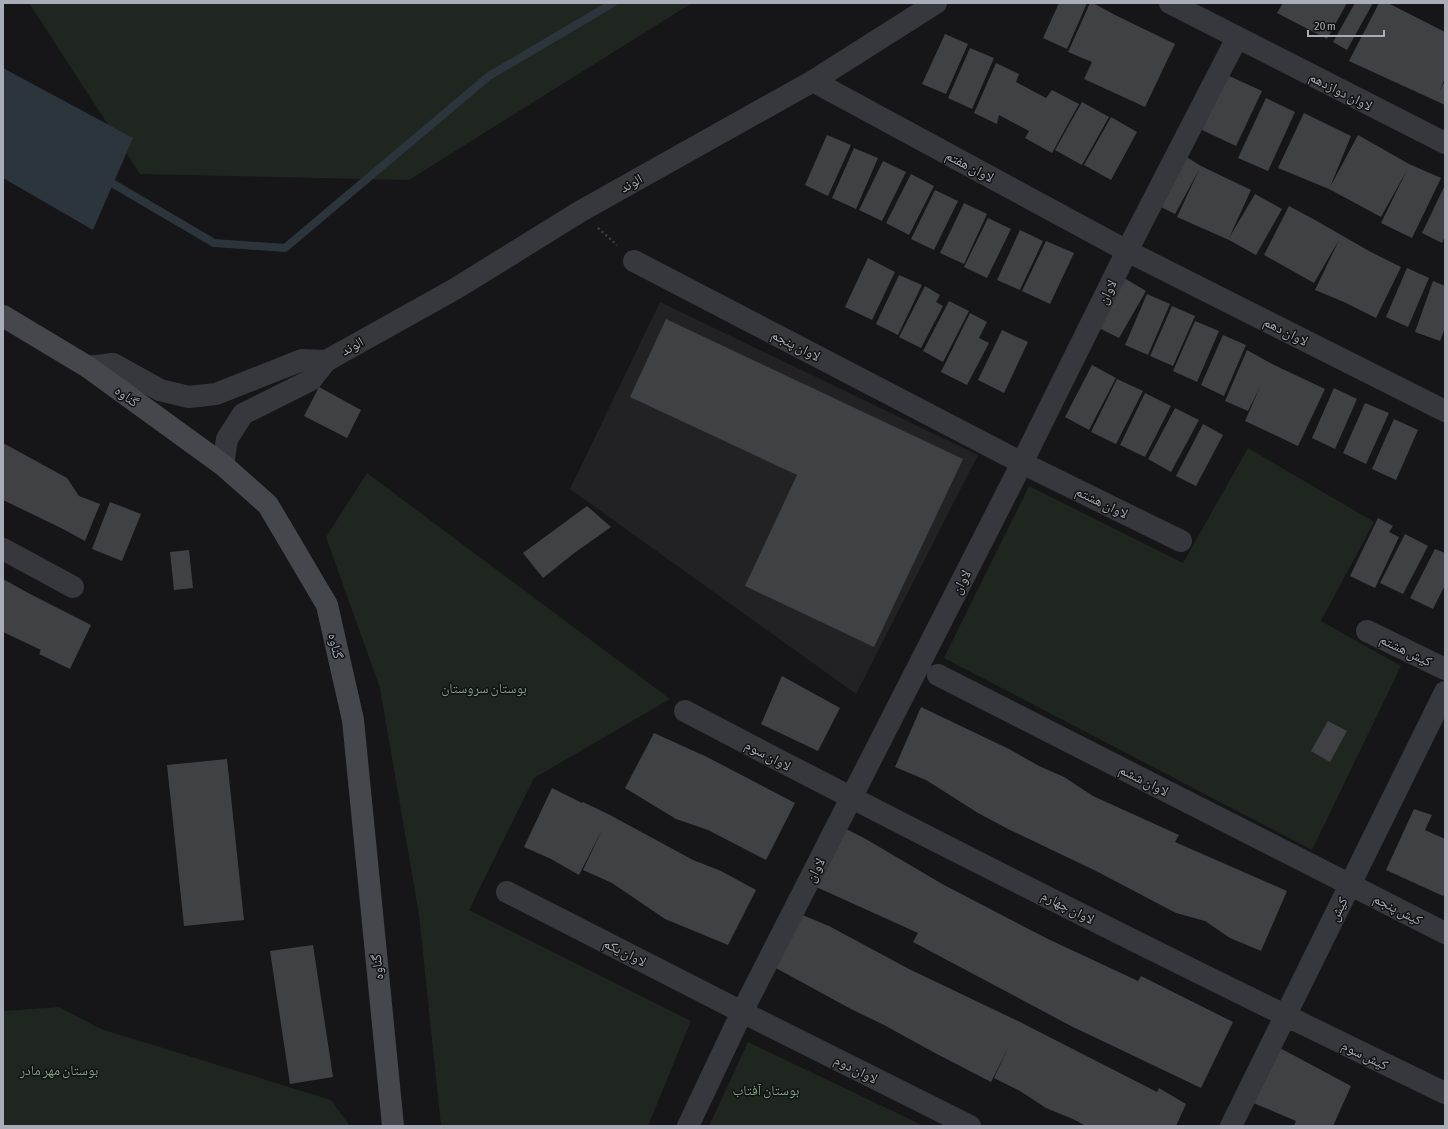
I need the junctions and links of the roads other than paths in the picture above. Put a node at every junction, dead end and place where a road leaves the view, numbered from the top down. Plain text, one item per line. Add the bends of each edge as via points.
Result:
1 (936, 3) edge
2 (1170, 3) edge
3 (1238, 38) junction
4 (814, 81) junction
5 (1445, 143) edge
6 (1127, 251) junction
7 (634, 261) road end
8 (3, 316) edge
9 (326, 360) junction
10 (88, 367) junction
11 (1445, 411) edge
12 (1022, 463) junction
13 (223, 465) junction
14 (1181, 541) dead end
15 (3, 549) edge
16 (73, 587) dead end
17 (1367, 631) dead end
18 (1445, 669) edge
19 (938, 675) dead end
20 (1445, 692) edge
21 (685, 711) dead end
22 (851, 798) junction
23 (1350, 884) junction
24 (507, 892) dead end
25 (1445, 933) edge
26 (742, 1012) junction
27 (1285, 1016) junction
28 (1445, 1093) edge
29 (393, 1126) edge
30 (688, 1126) edge
31 (970, 1126) edge
32 (1231, 1126) edge

1 - 4 street, الوند
2 - 3 street, لاوان دوازدهم
3 - 5 street, لاوان دوازدهم
3 - 6 street, لاوان
4 - 6 street, لاوان هفتم
4 - 9 street, الوند via 580,211 455,289
6 - 11 street, لاوان دهم
6 - 12 street, لاوان
7 - 12 street, لاوان پنجم
8 - 10 main road, گناوه
9 - 10 street via 302,360 216,394 189,397 160,390 113,364
9 - 13 street via 311,380 243,414 227,440
10 - 13 main road, گناوه
12 - 14 street, لاوان هشتم
12 - 22 street, لاوان
13 - 29 main road, گناوه via 268,505 327,605 353,720
15 - 16 street
17 - 18 street, کیش هشتم
19 - 23 street, لاوان ششم
20 - 23 street, کیش
21 - 22 street, لاوان سوم
22 - 26 street, لاوان
22 - 27 street, لاوان چهارم
23 - 25 street, کیش پنجم
23 - 27 street, کیش
24 - 26 street, لاوان یکم
26 - 30 street, لاوان
26 - 31 street, لاوان دوم
27 - 28 street, کیش سوم
27 - 32 street, کیش

